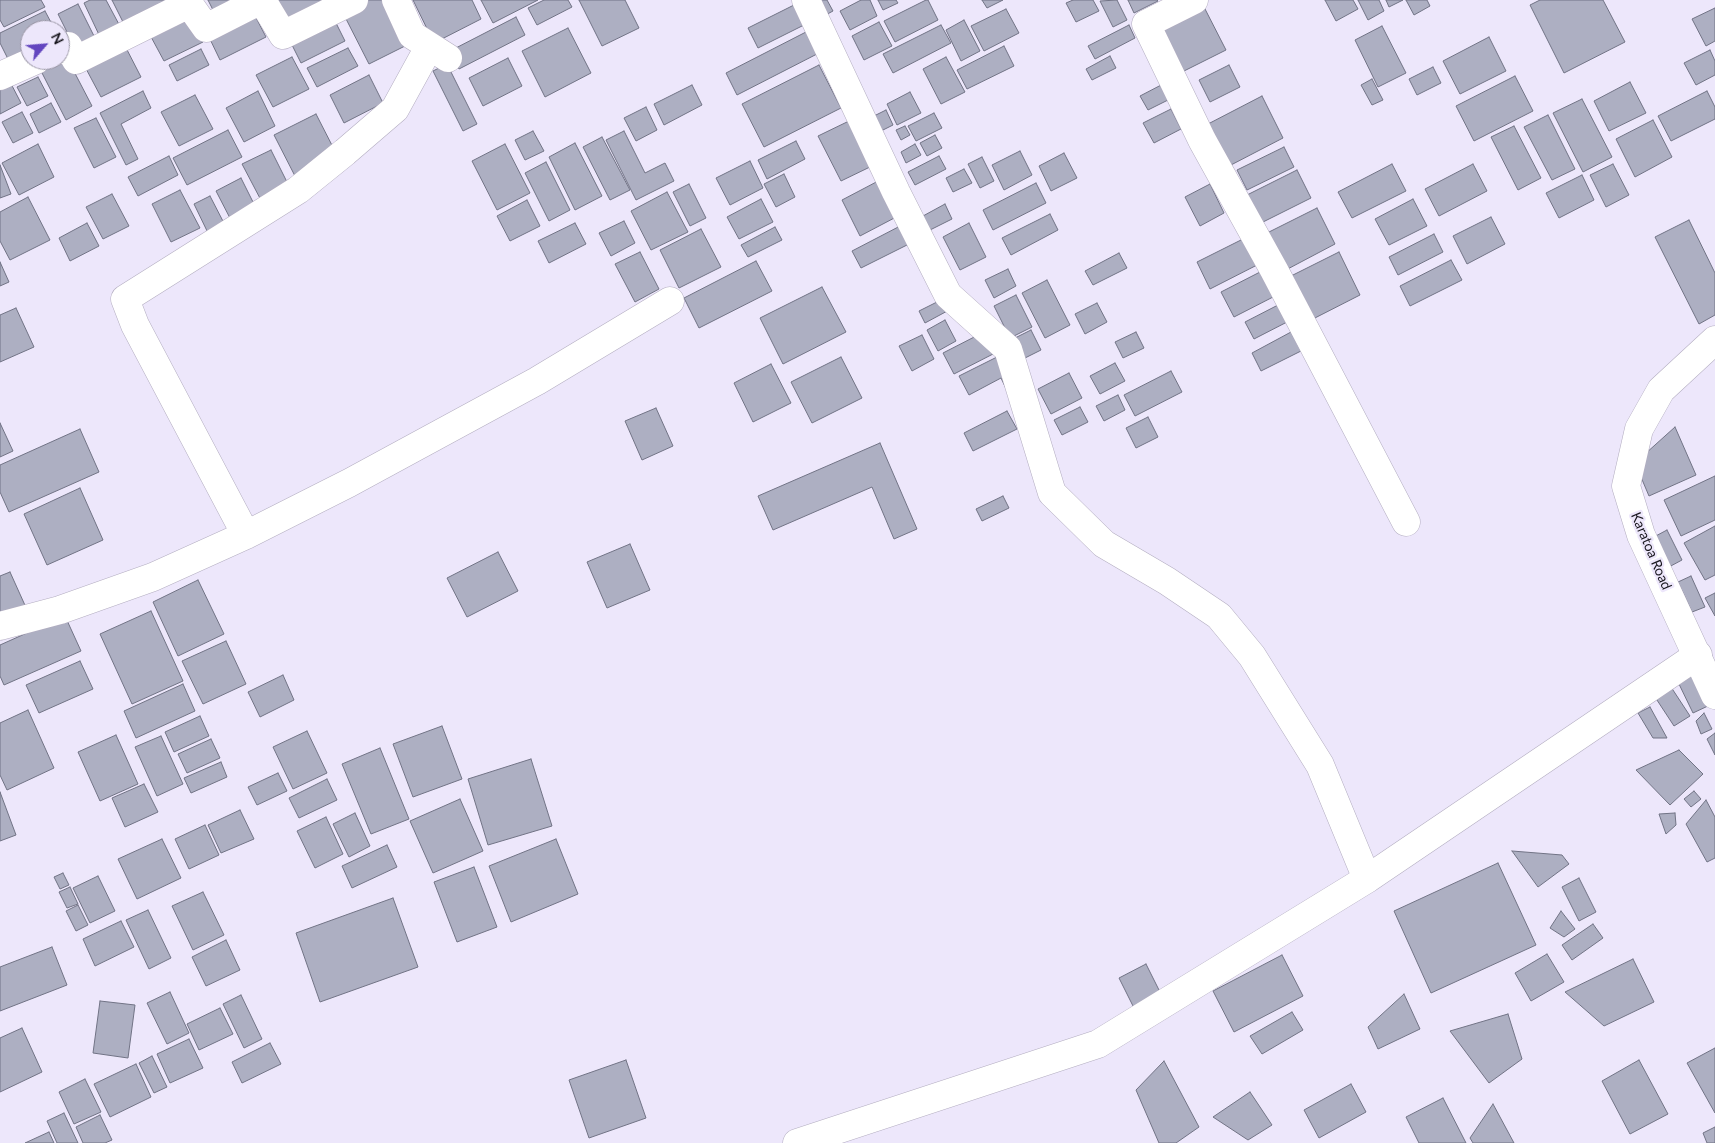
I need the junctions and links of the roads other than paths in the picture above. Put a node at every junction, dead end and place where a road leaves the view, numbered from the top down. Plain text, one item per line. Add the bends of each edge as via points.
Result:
1 (262, 0) edge
2 (354, 0) edge
3 (396, 0) edge
4 (806, 0) edge
5 (1194, 0) edge
6 (70, 50) edge
7 (20, 67) edge
8 (0, 76) edge
9 (670, 300) dead end
10 (1715, 340) edge
11 (1406, 522) dead end
12 (246, 535) junction
13 (0, 626) edge
14 (1698, 655) junction
15 (1715, 695) edge
16 (1367, 879) junction
17 (797, 1143) edge

1 - 2 street via 283,35
1 - 6 street via 206,28 189,4 76,60
3 - 12 street via 412,36 438,53 396,109 298,190 125,299 135,325
4 - 16 street via 948,295 1008,349 1052,493 1104,544 1219,616 1236,636 1320,765
5 - 11 street via 1146,24 1202,140
7 - 8 street
9 - 12 street via 537,381 350,483
10 - 14 street, Karatoa Road via 1661,390 1639,428 1626,486 1641,535
12 - 13 street via 153,577 60,610
14 - 15 street, Karatoa Road
14 - 16 street
16 - 17 street via 1098,1044

